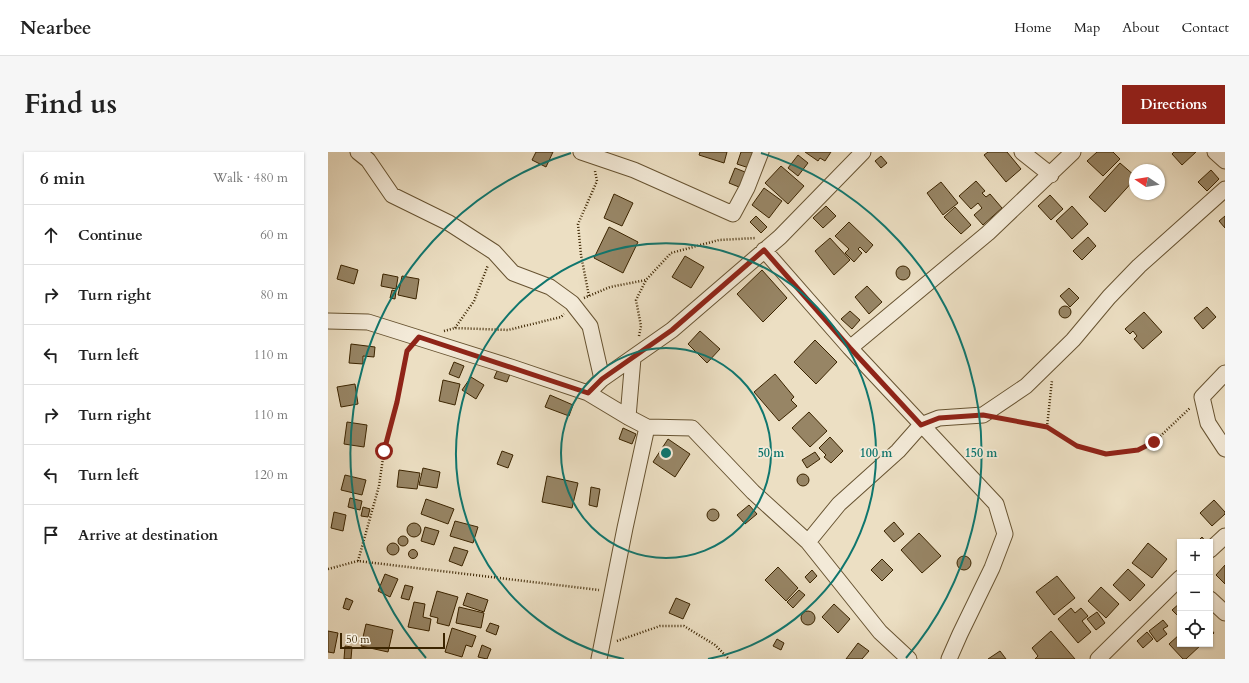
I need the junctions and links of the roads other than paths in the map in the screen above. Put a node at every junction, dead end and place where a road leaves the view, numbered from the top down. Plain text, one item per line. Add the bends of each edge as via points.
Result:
1 (358, 152) edge
2 (761, 152) edge
3 (863, 152) edge
4 (1022, 152) edge
5 (1074, 152) edge
6 (1215, 152) edge
7 (586, 154) edge
8 (1225, 161) edge
9 (1051, 174) junction
10 (1225, 189) edge
11 (761, 244) junction
12 (328, 321) edge
13 (850, 348) junction
14 (633, 358) junction
15 (1225, 373) edge
16 (602, 379) junction
17 (588, 393) junction
18 (628, 417) junction
19 (921, 425) junction
20 (647, 427) junction
21 (1225, 449) edge
22 (1225, 536) edge
23 (808, 542) junction
24 (1213, 547) edge
25 (1177, 581) edge
26 (1213, 602) edge
27 (1225, 613) edge
28 (601, 653) edge
29 (909, 659) edge
30 (949, 659) edge
31 (1098, 659) edge

1 - 16 street via 368,160 392,195 449,223 494,252 513,274 550,287 572,303 590,326
2 - 7 street via 747,188 733,214 634,170
3 - 11 street via 780,237
4 - 9 street
5 - 9 street
6 - 8 street
9 - 13 street via 988,232
10 - 19 street via 1140,266 1109,297 1073,340 1026,386 983,415 939,418
11 - 13 street
11 - 14 street via 672,330
12 - 17 street via 368,322
13 - 19 street
14 - 16 street
14 - 18 street
15 - 21 street via 1202,397 1208,423
16 - 17 street
17 - 18 street
18 - 20 street
19 - 23 street via 898,451 839,504
19 - 30 street via 996,504 1005,534 992,568
20 - 23 street via 692,428 753,492
20 - 28 street
22 - 24 street
23 - 29 street via 880,632
25 - 31 street
26 - 27 street

